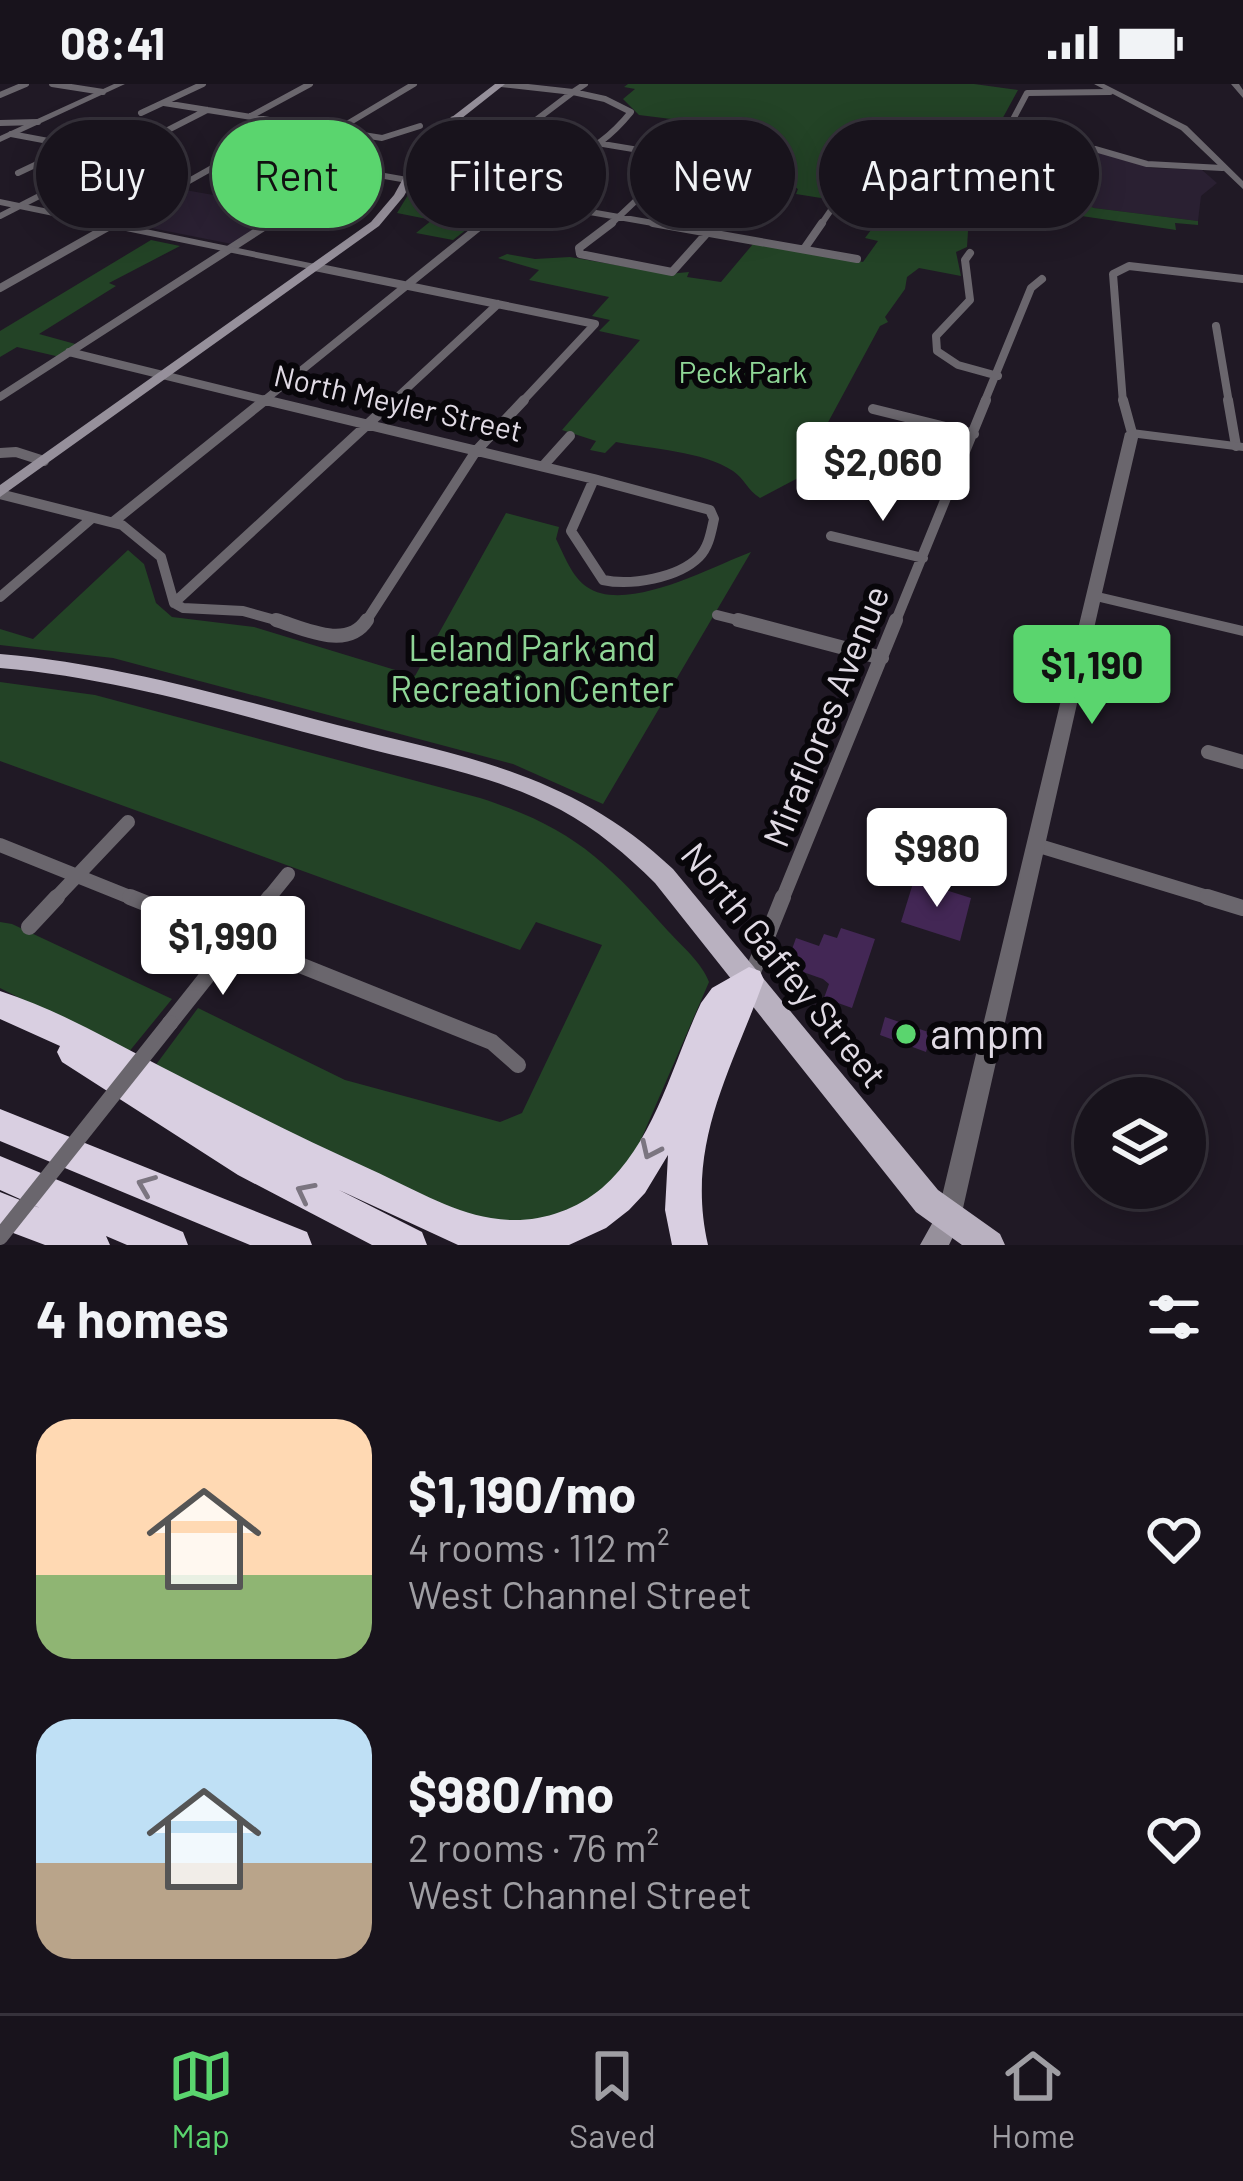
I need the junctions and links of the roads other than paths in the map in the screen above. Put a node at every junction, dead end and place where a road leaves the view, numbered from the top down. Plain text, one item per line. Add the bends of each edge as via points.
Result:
1 (26, 84) edge
2 (52, 84) edge
3 (121, 84) edge
4 (203, 84) edge
5 (310, 84) edge
6 (414, 84) edge
7 (501, 84) edge
8 (585, 84) edge
9 (1098, 84) edge
10 (1235, 84) edge
11 (103, 92) junction
12 (1110, 92) junction
13 (571, 94) junction
14 (0, 95) edge
15 (1243, 96) edge
16 (164, 103) junction
17 (208, 110) junction
18 (141, 113) dead end
19 (250, 117) junction
20 (453, 119) junction
21 (42, 120) edge
22 (271, 120) edge
23 (354, 120) edge
24 (459, 120) edge
25 (536, 120) edge
26 (1016, 120) edge
27 (36, 122) edge
28 (0, 123) edge
29 (36, 123) edge
30 (11, 134) junction
31 (606, 136) edge
32 (0, 139) edge
33 (606, 143) edge
34 (1099, 150) edge
35 (1222, 168) junction
36 (18, 173) dead end
37 (382, 176) edge
38 (405, 180) junction
39 (1243, 186) edge
40 (0, 202) edge
41 (20, 206) junction
42 (36, 210) edge
43 (606, 215) edge
44 (0, 216) edge
45 (620, 218) junction
46 (819, 227) edge
47 (106, 228) edge
48 (120, 228) edge
49 (263, 228) edge
50 (478, 228) edge
51 (713, 228) edge
52 (709, 233) junction
53 (803, 249) junction
54 (229, 250) junction
55 (970, 254) dead end
56 (857, 259) dead end
57 (315, 267) junction
58 (1042, 279) dead end
59 (1243, 279) edge
60 (406, 286) junction
61 (0, 288) edge
62 (498, 304) junction
63 (1216, 326) dead end
64 (69, 352) junction
65 (163, 375) junction
66 (998, 376) junction
67 (0, 397) edge
68 (262, 399) junction
69 (873, 409) dead end
70 (366, 424) junction
71 (1132, 433) junction
72 (974, 434) junction
73 (570, 436) dead end
74 (1240, 447) edge
75 (476, 451) junction
76 (0, 453) edge
77 (44, 461) junction
78 (543, 466) junction
79 (841, 470) dead end
80 (595, 479) junction
81 (0, 493) edge
82 (949, 495) junction
83 (91, 519) junction
84 (113, 522) junction
85 (831, 536) dead end
86 (923, 558) junction
87 (1095, 596) junction
88 (0, 597) edge
89 (174, 603) junction
90 (717, 615) dead end
91 (1243, 632) edge
92 (882, 658) junction
93 (0, 661) edge
94 (1208, 752) dead end
95 (1243, 762) edge
96 (128, 822) dead end
97 (0, 845) edge
98 (1036, 845) junction
99 (288, 874) dead end
100 (77, 875) junction
101 (1243, 908) edge
102 (28, 926) dead end
103 (236, 940) junction
104 (749, 980) junction
105 (7, 1008) edge
106 (518, 1065) dead end
107 (0, 1125) edge
108 (0, 1173) edge
109 (0, 1210) edge
110 (943, 1236) edge
111 (0, 1237) edge
112 (92, 1245) edge
113 (170, 1245) edge
114 (294, 1245) edge
115 (409, 1245) edge
116 (690, 1245) edge
117 (989, 1245) edge

1 - 14 street
2 - 11 street
3 - 11 street
4 - 16 street
5 - 19 street
6 - 23 street
7 - 13 street
7 - 20 main road
8 - 13 street
9 - 12 street
10 - 15 street
11 - 21 street
12 - 26 street via 1027,93
12 - 35 street via 1184,128
13 - 25 street
13 - 31 street via 618,102 630,116
16 - 17 street
16 - 18 street
17 - 19 street
17 - 41 street
19 - 22 street
20 - 24 street
20 - 38 main road via 429,139
27 - 28 street
29 - 30 street
30 - 32 street
30 - 36 street via 75,146
33 - 45 street via 717,163 644,193
34 - 35 street via 1147,164
35 - 39 street
37 - 38 street
38 - 57 main road via 385,216
40 - 41 street
41 - 42 street
41 - 44 street
43 - 45 street
45 - 52 street
45 - 52 street via 580,254 672,272
46 - 53 street
47 - 61 street
48 - 54 street
49 - 54 street
50 - 60 street
51 - 52 street
52 - 53 street
53 - 56 street
54 - 57 street
54 - 64 street
55 - 66 street via 970,300 936,336 937,351
57 - 60 street
57 - 65 main road
58 - 66 street, Miraflores Avenue via 1030,288
59 - 71 street via 1129,266 1113,274
60 - 62 street
60 - 68 street
62 - 70 street
62 - 75 street via 595,326
63 - 74 street
64 - 65 street, North Meyler Street
64 - 67 street
65 - 68 street, North Meyler Street
65 - 77 main road
66 - 72 street, Miraflores Avenue
68 - 70 street, North Meyler Street
68 - 84 street
69 - 72 street
70 - 75 street, North Meyler Street
70 - 89 street
71 - 74 street
71 - 87 street
72 - 82 street, Miraflores Avenue
73 - 78 street
75 - 78 street, North Meyler Street
75 - 89 street via 372,618 352,635
76 - 77 street
77 - 81 main road
78 - 80 street, North Meyler Street
79 - 82 street
80 - 80 street, North Meyler Street via 571,531 602,580 634,583 700,557 712,513
81 - 83 street
82 - 86 street, Miraflores Avenue
83 - 84 street
83 - 88 street
84 - 89 street via 161,557
85 - 86 street
86 - 92 street, Miraflores Avenue
87 - 91 street
87 - 98 street
90 - 92 street
92 - 104 street, Miraflores Avenue
93 - 104 main road, North Gaffey Street via 142,682 541,790 634,848
94 - 95 street
96 - 100 street
97 - 100 street
98 - 101 street
98 - 110 street
99 - 103 street
100 - 102 street
100 - 103 street
103 - 106 street via 492,1042
103 - 111 street, bridge
104 -> 105 highway via 712,1013 629,1186 572,1226 526,1238 440,1220
104 - 110 main road, North Gaffey Street
104 - 116 highway via 682,1155
115 -> 105 highway via 192,1130
114 -> 107 highway
108 - 113 highway
109 - 112 highway
110 - 117 main road, North Gaffey Street

